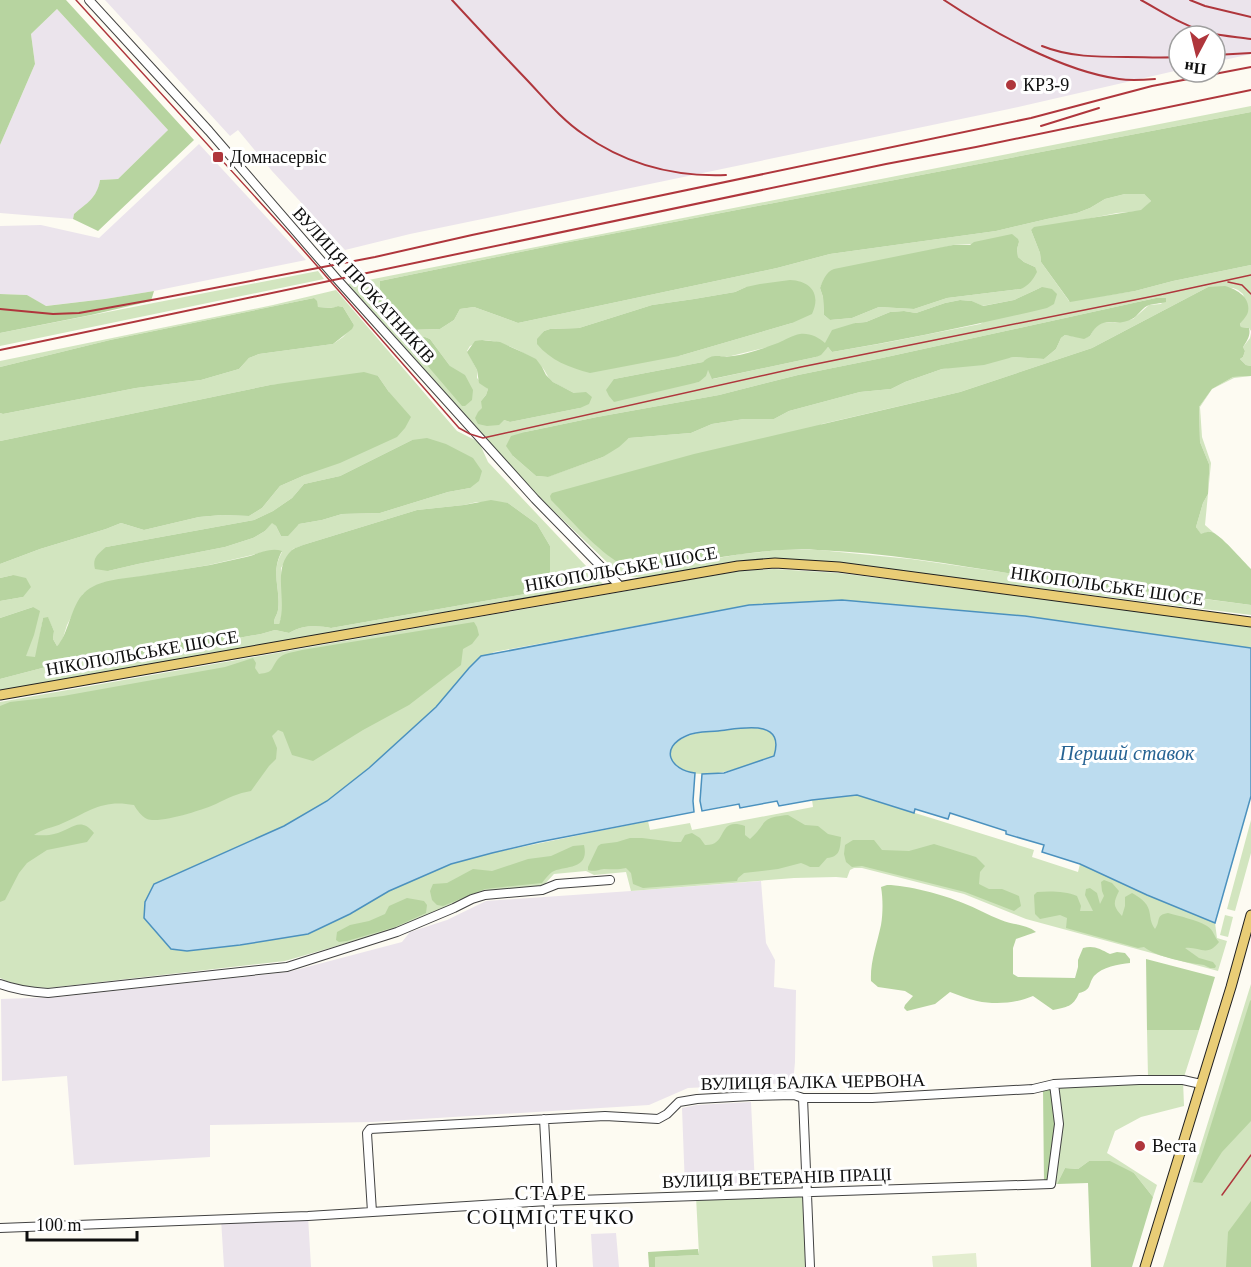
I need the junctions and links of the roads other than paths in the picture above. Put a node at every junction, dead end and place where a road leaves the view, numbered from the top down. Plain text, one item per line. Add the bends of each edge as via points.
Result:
1 (89, 0) edge
2 (620, 586) junction
3 (1251, 622) edge
4 (0, 695) edge
5 (610, 879) dead end
6 (1251, 915) edge
7 (0, 984) edge
8 (1054, 1084) junction
9 (1202, 1084) junction
10 (803, 1098) junction
11 (544, 1119) junction
12 (807, 1192) junction
13 (548, 1202) junction
14 (372, 1212) junction
15 (0, 1228) edge
16 (552, 1267) edge
17 (810, 1267) edge
18 (1144, 1267) edge

1 - 2 street, ВУЛИЦЯ ПРОКАТНИКІВ via 535,499
2 - 3 main road, НІКОПОЛЬСЬКЕ ШОСЕ via 738,566 796,564
2 - 4 main road, НІКОПОЛЬСЬКЕ ШОСЕ
5 - 7 street via 485,895 397,932 286,967 48,993
6 - 9 main road
8 - 9 street, ВУЛИЦЯ БАЛКА ЧЕРВОНА via 1183,1080
8 - 10 street, ВУЛИЦЯ БАЛКА ЧЕРВОНА via 1033,1089 872,1098
8 - 12 street, ВУЛИЦЯ ВЕТЕРАНІВ ПРАЦІ via 1059,1124 1051,1184
9 - 18 main road
10 - 11 street, ВУЛИЦЯ БАЛКА ЧЕРВОНА via 794,1095 697,1099 679,1102 658,1119
10 - 12 street
11 - 13 street
11 - 14 street, ВУЛИЦЯ БАЛКА ЧЕРВОНА via 370,1129 367,1133
12 - 13 street, ВУЛИЦЯ ВЕТЕРАНІВ ПРАЦІ
12 - 17 street
13 - 14 street, ВУЛИЦЯ ВЕТЕРАНІВ ПРАЦІ
13 - 16 street
14 - 15 street, ВУЛИЦЯ ВЕТЕРАНІВ ПРАЦІ

